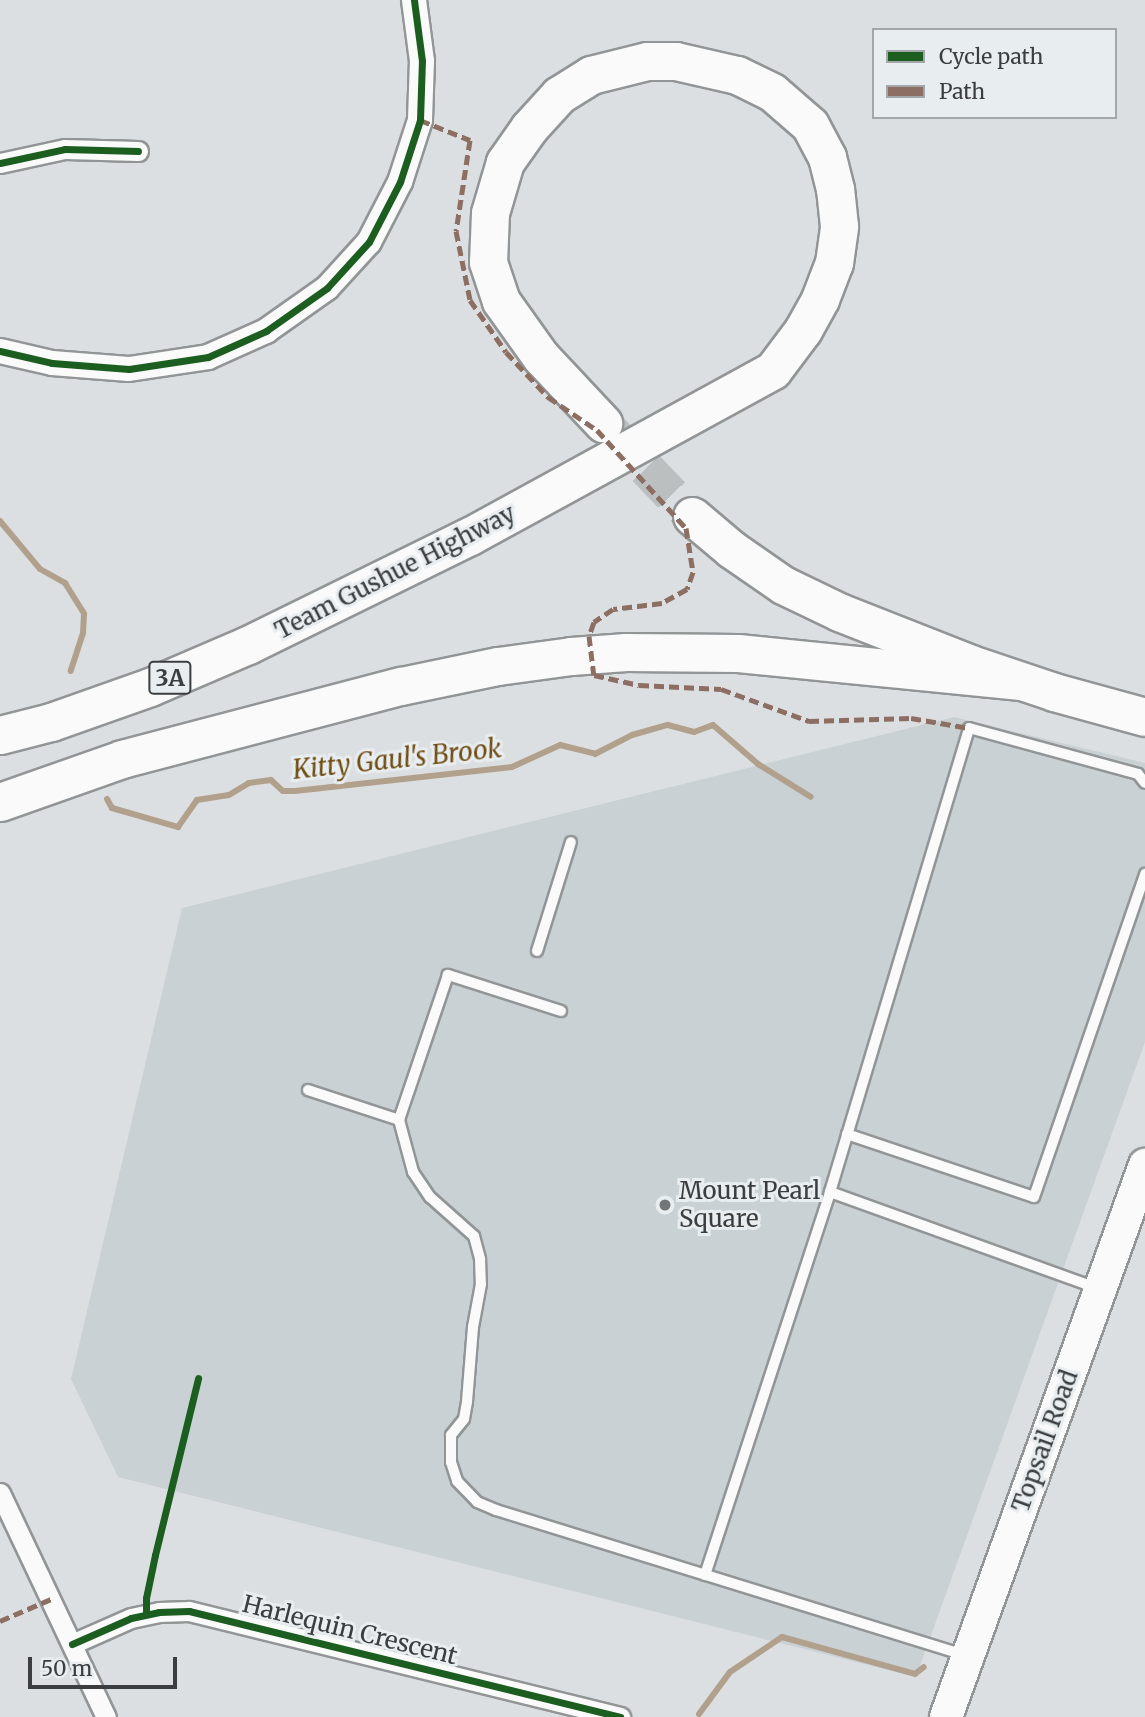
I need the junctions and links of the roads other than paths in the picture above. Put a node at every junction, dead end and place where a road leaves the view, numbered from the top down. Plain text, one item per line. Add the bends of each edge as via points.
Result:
1 (414, 0) edge
2 (138, 151) dead end
3 (0, 163) edge
4 (0, 351) edge
5 (603, 423) tunnel mouth
6 (692, 516) tunnel mouth
7 (1021, 681) junction
8 (1145, 717) edge
9 (0, 735) edge
10 (1145, 783) edge
11 (0, 802) edge
12 (571, 842) dead end
13 (1145, 874) edge
14 (537, 951) dead end
15 (561, 1011) dead end
16 (308, 1090) dead end
17 (399, 1120) junction
18 (847, 1134) junction
19 (1145, 1165) edge
20 (830, 1192) junction
21 (1101, 1289) junction
22 (0, 1493) edge
23 (705, 1576) junction
24 (72, 1644) junction
25 (967, 1656) junction
26 (106, 1717) edge
27 (620, 1717) edge
28 (946, 1717) edge

1 - 4 street via 422,61 420,120 400,182 369,242 327,288 266,331 208,357 129,369 52,363
2 - 3 street via 65,149
5 - 9 highway, Team Gushue Highway / 3A via 541,357 501,301 488,262 490,213 505,162 559,95 591,75 626,64 676,61 737,75 772,92 810,125 827,157 835,189 839,226 834,263 803,330 773,370 470,536 334,604 150,687
6 - 7 highway via 783,585 839,612
7 - 8 highway
7 - 11 highway via 738,653 638,651 572,656 401,686 122,759
10 - 18 lane via 1138,774 969,728
12 - 14 lane
13 - 18 lane via 1034,1196
15 - 17 lane via 448,975
16 - 17 lane
17 - 23 lane via 413,1172 430,1197 474,1236 480,1259 467,1402 464,1419 451,1435 453,1472 463,1490 487,1507
18 - 20 lane
19 - 21 main road, Topsail Road
20 - 21 lane
20 - 23 lane
21 - 25 main road, Topsail Road
22 - 24 street
23 - 25 lane
24 - 26 street
24 - 27 street, Harlequin Crescent via 131,1618 189,1611
25 - 28 main road, Topsail Road

